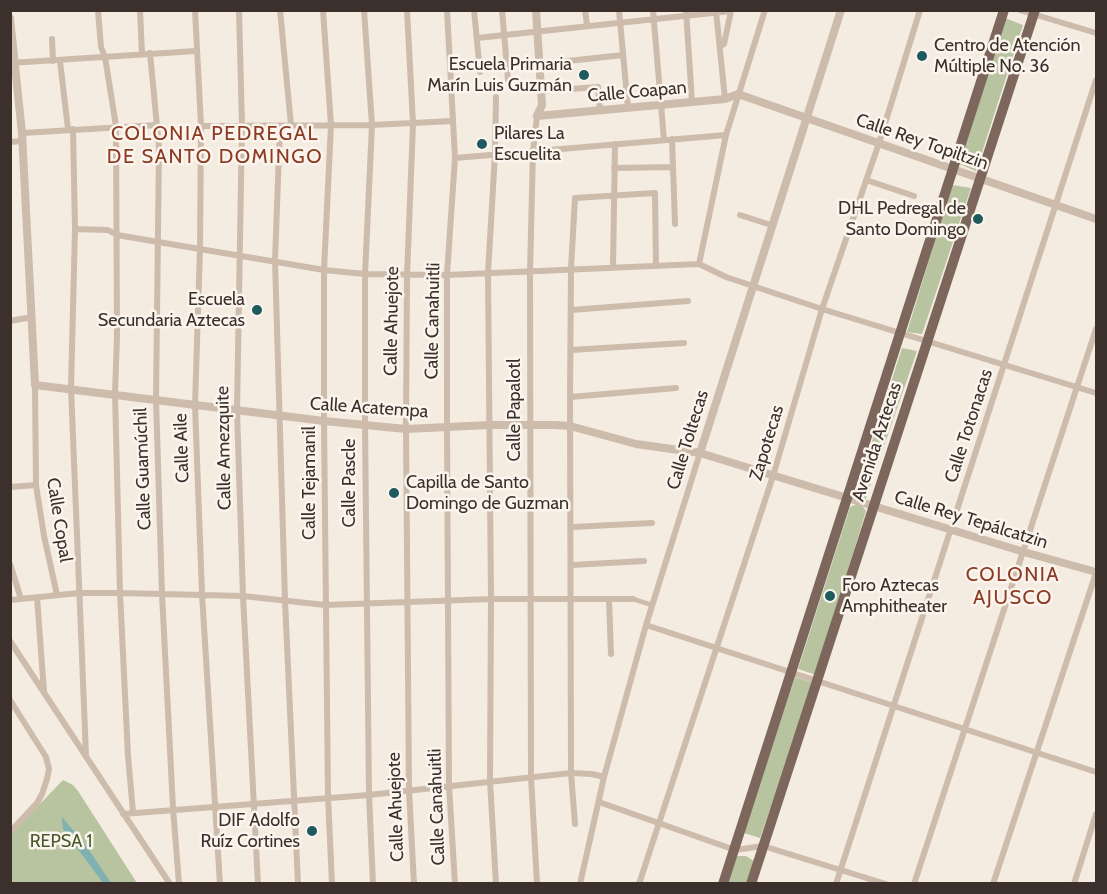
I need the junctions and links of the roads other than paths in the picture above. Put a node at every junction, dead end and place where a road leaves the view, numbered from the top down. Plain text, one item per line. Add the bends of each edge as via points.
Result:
1 (98, 10) edge
2 (140, 10) edge
3 (195, 10) edge
4 (238, 10) edge
5 (280, 10) edge
6 (323, 10) edge
7 (364, 10) edge
8 (407, 10) edge
9 (447, 10) edge
10 (474, 10) edge
11 (502, 10) edge
12 (536, 10) edge
13 (585, 10) edge
14 (619, 10) edge
15 (653, 10) edge
16 (765, 10) edge
17 (841, 10) edge
18 (920, 10) edge
19 (1004, 10) edge
20 (1020, 10) edge
21 (716, 11) edge
22 (1034, 12) edge
23 (686, 13) edge
24 (10, 18) edge
25 (653, 19) junction
26 (620, 22) junction
27 (587, 25) junction
28 (538, 30) junction
29 (1096, 33) edge
30 (504, 35) junction
31 (477, 38) junction
32 (51, 39) dead end
33 (720, 46) junction
34 (196, 51) junction
35 (146, 53) junction
36 (623, 55) junction
37 (105, 57) junction
38 (53, 61) junction
39 (60, 61) junction
40 (13, 63) edge
41 (540, 64) junction
42 (480, 72) dead end
43 (508, 80) dead end
44 (1096, 80) edge
45 (557, 90) joint
46 (542, 92) junction
47 (738, 94) junction
48 (496, 97) dead end
49 (725, 99) junction
50 (692, 102) junction
51 (661, 105) junction
52 (628, 108) junction
53 (600, 110) junction
54 (537, 116) junction
55 (806, 117) junction
56 (453, 121) junction
57 (158, 124) junction
58 (413, 124) junction
59 (291, 125) junction
60 (331, 125) junction
61 (372, 125) junction
62 (116, 126) junction
63 (201, 126) junction
64 (242, 126) junction
65 (280, 126) junction
66 (70, 129) junction
67 (726, 135) junction
68 (22, 137) junction
69 (672, 139) junction
70 (664, 140) junction
71 (10, 142) edge
72 (879, 143) junction
73 (615, 144) junction
74 (533, 151) junction
75 (495, 154) junction
76 (455, 158) junction
77 (673, 167) junction
78 (614, 168) junction
79 (952, 168) junction
80 (981, 178) junction
81 (866, 180) junction
82 (614, 195) junction
83 (914, 196) dead end
84 (1057, 205) junction
85 (740, 215) dead end
86 (1096, 219) edge
87 (675, 224) dead end
88 (771, 225) junction
89 (75, 228) junction
90 (117, 235) junction
91 (158, 242) junction
92 (200, 249) junction
93 (240, 255) junction
94 (274, 260) junction
95 (699, 264) junction
96 (656, 266) junction
97 (613, 267) junction
98 (571, 269) junction
99 (324, 270) junction
100 (530, 272) junction
101 (488, 273) junction
102 (365, 274) junction
103 (447, 275) junction
104 (406, 276) junction
105 (752, 286) junction
106 (688, 301) dead end
107 (822, 309) junction
108 (571, 310) junction
109 (32, 317) junction
110 (10, 321) edge
111 (1096, 329) edge
112 (901, 333) junction
113 (927, 341) junction
114 (684, 344) dead end
115 (571, 350) junction
116 (1005, 365) junction
117 (35, 385) junction
118 (1077, 387) junction
119 (71, 388) junction
120 (676, 388) dead end
121 (115, 393) junction
122 (1096, 393) edge
123 (570, 397) junction
124 (156, 399) junction
125 (195, 405) junction
126 (237, 410) junction
127 (278, 416) junction
128 (324, 421) junction
129 (530, 424) junction
130 (365, 425) junction
131 (489, 425) junction
132 (570, 426) junction
133 (447, 428) junction
134 (406, 429) junction
135 (700, 453) junction
136 (773, 476) junction
137 (36, 485) junction
138 (10, 487) edge
139 (848, 499) junction
140 (874, 506) junction
141 (652, 523) dead end
142 (572, 527) junction
143 (951, 530) junction
144 (1024, 552) junction
145 (644, 561) dead end
146 (10, 564) edge
147 (572, 565) junction
148 (1096, 572) edge
149 (79, 593) junction
150 (120, 593) junction
151 (162, 594) junction
152 (202, 594) junction
153 (57, 596) junction
154 (243, 596) junction
155 (37, 597) junction
156 (531, 598) junction
157 (21, 599) junction
158 (491, 599) junction
159 (633, 599) joint
160 (10, 600) edge
161 (571, 600) junction
162 (609, 600) junction
163 (285, 601) junction
164 (449, 601) junction
165 (407, 602) junction
166 (366, 603) junction
167 (325, 605) junction
168 (652, 605) junction
169 (646, 625) junction
170 (10, 641) edge
171 (717, 649) junction
172 (611, 654) dead end
173 (792, 673) junction
174 (817, 682) junction
175 (44, 693) junction
176 (10, 700) edge
177 (894, 706) junction
178 (965, 729) junction
179 (1037, 753) junction
180 (86, 755) junction
181 (1096, 772) edge
182 (571, 773) junction
183 (531, 777) junction
184 (604, 777) junction
185 (490, 781) junction
186 (449, 785) junction
187 (409, 790) junction
188 (369, 795) junction
189 (328, 797) junction
190 (294, 800) junction
191 (255, 802) junction
192 (599, 802) junction
193 (214, 806) junction
194 (173, 808) junction
195 (133, 812) junction
196 (123, 814) junction
197 (1096, 814) edge
198 (574, 824) dead end
199 (658, 824) junction
200 (10, 832) edge
201 (764, 846) junction
202 (735, 850) junction
203 (840, 870) junction
204 (170, 884) edge
205 (179, 884) edge
206 (220, 884) edge
207 (258, 884) edge
208 (298, 884) edge
209 (332, 884) edge
210 (373, 884) edge
211 (414, 884) edge
212 (455, 884) edge
213 (496, 884) edge
214 (537, 884) edge
215 (580, 884) edge
216 (639, 884) edge
217 (723, 884) edge
218 (751, 884) edge
219 (836, 884) edge
220 (886, 884) edge
221 (914, 884) edge
222 (993, 884) edge
223 (1074, 884) edge

1 - 37 street
2 - 35 street, Calle Guamúchil
3 - 34 street, Calle Aile
4 - 64 street, Calle Amezquite
5 - 59 street
6 - 60 street, Calle Tejamanil
7 - 61 street, Calle Pascle
8 - 58 street, Calle Ahuejote
9 - 56 street, Calle Canahuitli
10 - 31 street
11 - 30 street
12 - 28 street, Calle Papalotl
13 - 27 street
14 - 26 street
15 - 25 street
16 - 47 street
17 - 55 street, Calle Toltecas
18 - 72 street, Zapotecas
19 - 79 main road, Avenida Aztecas
20 - 22 street
21 - 23 street
21 - 33 street
21 - 33 street via 731,11 724,44
22 - 29 street
22 - 80 main road, Avenida Aztecas
23 - 25 street
23 - 50 street
24 - 40 street, Calle Copal
25 - 26 street
25 - 51 street
26 - 27 street
26 - 36 street
27 - 28 street
28 - 30 street
28 - 41 street, Calle Papalotl
30 - 31 street
30 - 43 street
31 - 42 street
32 - 38 street
33 - 49 street
34 - 35 street
34 - 63 street, Calle Aile
35 - 37 street
35 - 57 street, Calle Guamúchil
36 - 41 street
36 - 52 street
37 - 39 street
37 - 62 street
38 - 39 street
38 - 40 street
39 - 66 street
40 - 68 street, Calle Copal
41 - 46 street, Calle Papalotl
44 - 84 street, Calle Totonacas
45 - 46 street
45 - 53 street via 598,87
46 - 54 street, Calle Papalotl
47 - 49 street, Calle Coapan
47 - 55 street, Calle Rey Topiltzin
47 - 67 street
48 - 75 street
49 - 50 street, Calle Coapan
50 - 51 street, Calle Coapan
51 - 52 street, Calle Coapan
51 - 70 street
52 - 53 street, Calle Coapan
53 - 54 street, Calle Coapan
54 - 74 street, Calle Papalotl
55 - 72 street, Calle Rey Topiltzin
55 - 88 street, Calle Toltecas
56 - 58 street
56 - 76 street, Calle Canahuitli
57 - 62 street
57 - 91 street, Calle Guamúchil
58 - 61 street
58 - 104 street, Calle Ahuejote
59 - 60 street
59 - 65 street
60 - 61 street
60 - 99 street, Calle Tejamanil
61 - 102 street, Calle Pascle
62 - 66 street
62 - 90 street
63 - 64 street
63 - 92 street, Calle Aile
64 - 65 street
64 - 93 street, Calle Amezquite
65 - 94 street
66 - 68 street
66 - 89 street
67 - 69 street
67 - 95 street
68 - 71 street
68 - 109 street, Calle Copal
69 - 70 street
69 - 77 street
70 - 73 street
72 - 79 street, Calle Rey Topiltzin
72 - 81 street, Zapotecas
73 - 74 street
73 - 78 street
74 - 75 street
74 - 100 street, Calle Papalotl
75 - 76 street
75 - 101 street
76 - 103 street, Calle Canahuitli
77 - 78 street
77 - 87 street
78 - 82 street
79 - 80 street, Calle Rey Topiltzin
79 - 112 main road, Avenida Aztecas
80 - 84 street, Calle Rey Topiltzin
80 - 113 main road, Avenida Aztecas
81 - 83 street
81 - 107 street, Zapotecas
82 - 96 street via 655,193
82 - 97 street
82 - 98 street via 575,198
84 - 86 street, Calle Rey Topiltzin
84 - 116 street, Calle Totonacas
85 - 88 street
88 - 105 street, Calle Toltecas
89 - 90 street via 108,230
89 - 119 street
90 - 91 street
90 - 121 street
91 - 92 street
91 - 124 street, Calle Guamúchil
92 - 93 street
92 - 125 street, Calle Aile
93 - 94 street
93 - 126 street, Calle Amezquite
94 - 99 street
94 - 127 street
95 - 96 street
95 - 105 street
96 - 97 street
97 - 98 street
98 - 100 street
98 - 108 street
99 - 102 street
99 - 128 street, Calle Tejamanil
100 - 101 street
100 - 129 street, Calle Papalotl
101 - 103 street
101 - 131 street
102 - 104 street
102 - 130 street, Calle Pascle
103 - 104 street
103 - 133 street, Calle Canahuitli
104 - 134 street, Calle Ahuejote
105 - 107 street
105 - 135 street, Calle Toltecas
106 - 108 street
107 - 112 street
107 - 136 street, Zapotecas
108 - 115 street
109 - 110 street
109 - 117 street, Calle Copal
111 - 118 street
112 - 113 street
112 - 139 main road, Avenida Aztecas
113 - 116 street
113 - 140 main road, Avenida Aztecas
114 - 115 street
115 - 123 street
116 - 118 street
116 - 143 street, Calle Totonacas
117 - 119 street, Calle Acatempa
117 - 137 street, Calle Copal
118 - 122 street
118 - 144 street
119 - 121 street, Calle Acatempa
119 - 149 street
120 - 123 street
121 - 124 street, Calle Acatempa
121 - 150 street
123 - 132 street
124 - 125 street, Calle Acatempa
124 - 151 street, Calle Guamúchil
125 - 126 street, Calle Acatempa
125 - 152 street, Calle Aile
126 - 127 street, Calle Acatempa
126 - 154 street, Calle Amezquite
127 - 128 street, Calle Acatempa
127 - 163 street
128 - 130 street, Calle Acatempa
128 - 167 street, Calle Tejamanil
129 - 131 street, Calle Acatempa
129 - 132 street, Calle Acatempa
129 - 156 street, Calle Papalotl
130 - 134 street, Calle Acatempa
130 - 166 street, Calle Pascle
131 - 133 street, Calle Acatempa
131 - 158 street
132 - 135 street, Calle Acatempa via 636,444
132 - 142 street
133 - 134 street, Calle Acatempa
133 - 164 street, Calle Canahuitli
134 - 165 street, Calle Ahuejote
135 - 136 street, Calle Rey Tepálcatzin
135 - 168 street, Calle Toltecas
136 - 139 street, Calle Rey Tepálcatzin
136 - 171 street, Zapotecas
137 - 138 street
137 - 153 street, Calle Copal
139 - 140 street, Calle Rey Tepálcatzin
139 - 173 main road, Avenida Aztecas
140 - 143 street, Calle Rey Tepálcatzin
140 - 174 main road, Avenida Aztecas
141 - 142 street
142 - 147 street
143 - 144 street, Calle Rey Tepálcatzin
143 - 177 street, Calle Totonacas
144 - 148 street, Calle Rey Tepálcatzin
144 - 178 street
145 - 147 street
146 - 157 street
147 - 161 street
148 - 179 street
149 - 150 street
149 - 153 street
149 - 180 street
150 - 151 street
150 - 195 street
151 - 152 street
151 - 194 street, Calle Guamúchil
152 - 154 street
152 - 193 street, Calle Aile
153 - 155 street
154 - 163 street
154 - 191 street, Calle Amezquite
155 - 157 street
155 - 175 street
156 - 158 street
156 - 161 street
156 - 183 street, Calle Papalotl
157 - 160 street
158 - 164 street
158 - 185 street
159 - 162 street
159 - 168 street
161 - 162 street
161 - 182 street
162 - 172 street
163 - 167 street
163 - 190 street
164 - 165 street
164 - 186 street, Calle Canahuitli
165 - 166 street
165 - 187 street, Calle Ahuejote
166 - 167 street
166 - 188 street, Calle Pascle
167 - 189 street, Calle Tejamanil
168 - 169 street, Calle Toltecas
169 - 171 street
169 - 184 street, Calle Toltecas
170 - 175 street
171 - 173 street
171 - 199 street, Zapotecas
173 - 174 street
173 - 202 main road, Avenida Aztecas
174 - 177 street
174 - 201 main road, Avenida Aztecas
175 - 180 street
176 - 200 street via 46,756 49,768 37,802
177 - 178 street
177 - 203 street, Calle Totonacas
178 - 179 street
178 - 221 street
179 - 181 street
179 - 222 street
180 - 196 street
182 - 183 street
182 - 184 street
182 - 198 street
183 - 185 street
183 - 214 street, Calle Papalotl
184 - 192 street, Calle Toltecas
185 - 186 street
185 - 213 street
186 - 187 street
186 - 212 street, Calle Canahuitli
187 - 188 street
187 - 211 street, Calle Ahuejote
188 - 189 street
188 - 210 street, Calle Pascle
189 - 190 street
189 - 209 street, Calle Tejamanil
190 - 191 street
190 - 208 street
191 - 193 street
191 - 207 street, Calle Amezquite
192 - 199 street
192 - 215 street, Calle Toltecas
193 - 194 street
193 - 206 street, Calle Aile
194 - 195 street
194 - 205 street, Calle Guamúchil
195 - 196 street
196 - 204 street
197 - 223 street
199 - 202 street
199 - 216 street, Zapotecas
201 - 202 street
201 - 203 street
201 - 218 main road, Avenida Aztecas
202 - 217 main road, Avenida Aztecas
203 - 219 street, Calle Totonacas
203 - 220 street

